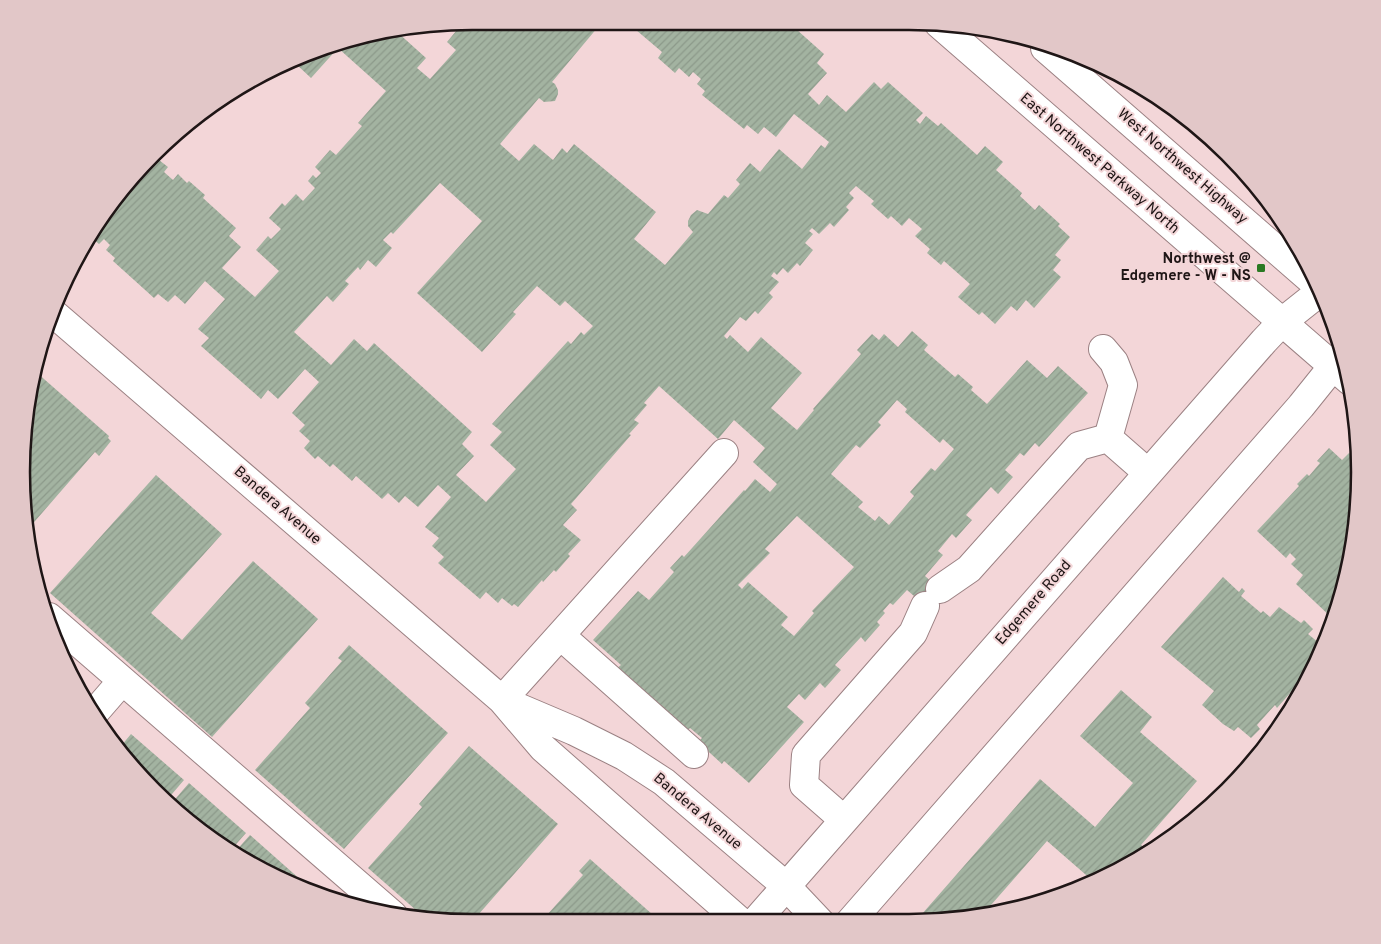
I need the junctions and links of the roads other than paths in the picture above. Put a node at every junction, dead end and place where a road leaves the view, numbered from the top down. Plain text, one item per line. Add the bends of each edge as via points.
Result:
1 (948, 32) edge
2 (1051, 53) edge
3 (1303, 273) edge
4 (1314, 297) edge
5 (58, 317) edge
6 (1282, 322) junction
7 (1103, 349) dead end
8 (1338, 365) edge
9 (1339, 371) edge
10 (1108, 438) junction
11 (724, 453) dead end
12 (1148, 473) junction
13 (56, 623) edge
14 (561, 636) junction
15 (122, 680) junction
16 (502, 700) junction
17 (98, 708) edge
18 (694, 754) dead end
19 (844, 820) junction
20 (786, 886) junction
21 (381, 905) edge
22 (732, 914) edge
23 (762, 914) edge
24 (812, 914) edge
25 (857, 914) edge

1 - 6 street, East Northwest Parkway North
2 - 3 street, West Northwest Highway
4 - 6 street, Edgemere Road
5 - 16 street, Bandera Avenue
6 - 8 street, East Northwest Parkway North
6 - 12 street, Edgemere Road
7 - 10 street via 1114,362 1123,385
9 - 25 street
10 - 12 street
10 - 19 street via 1079,446 969,569 932,598 913,632 806,755 804,785
11 - 14 street
12 - 19 street, Edgemere Road
13 - 15 street
14 - 16 street
14 - 18 street
15 - 17 street
15 - 21 street
16 - 20 street, Bandera Avenue via 624,756 656,777
16 - 22 street, Bandera Avenue via 543,748
19 - 20 street, Edgemere Road
20 - 23 street, Edgemere Road
20 - 24 street, Bandera Avenue

